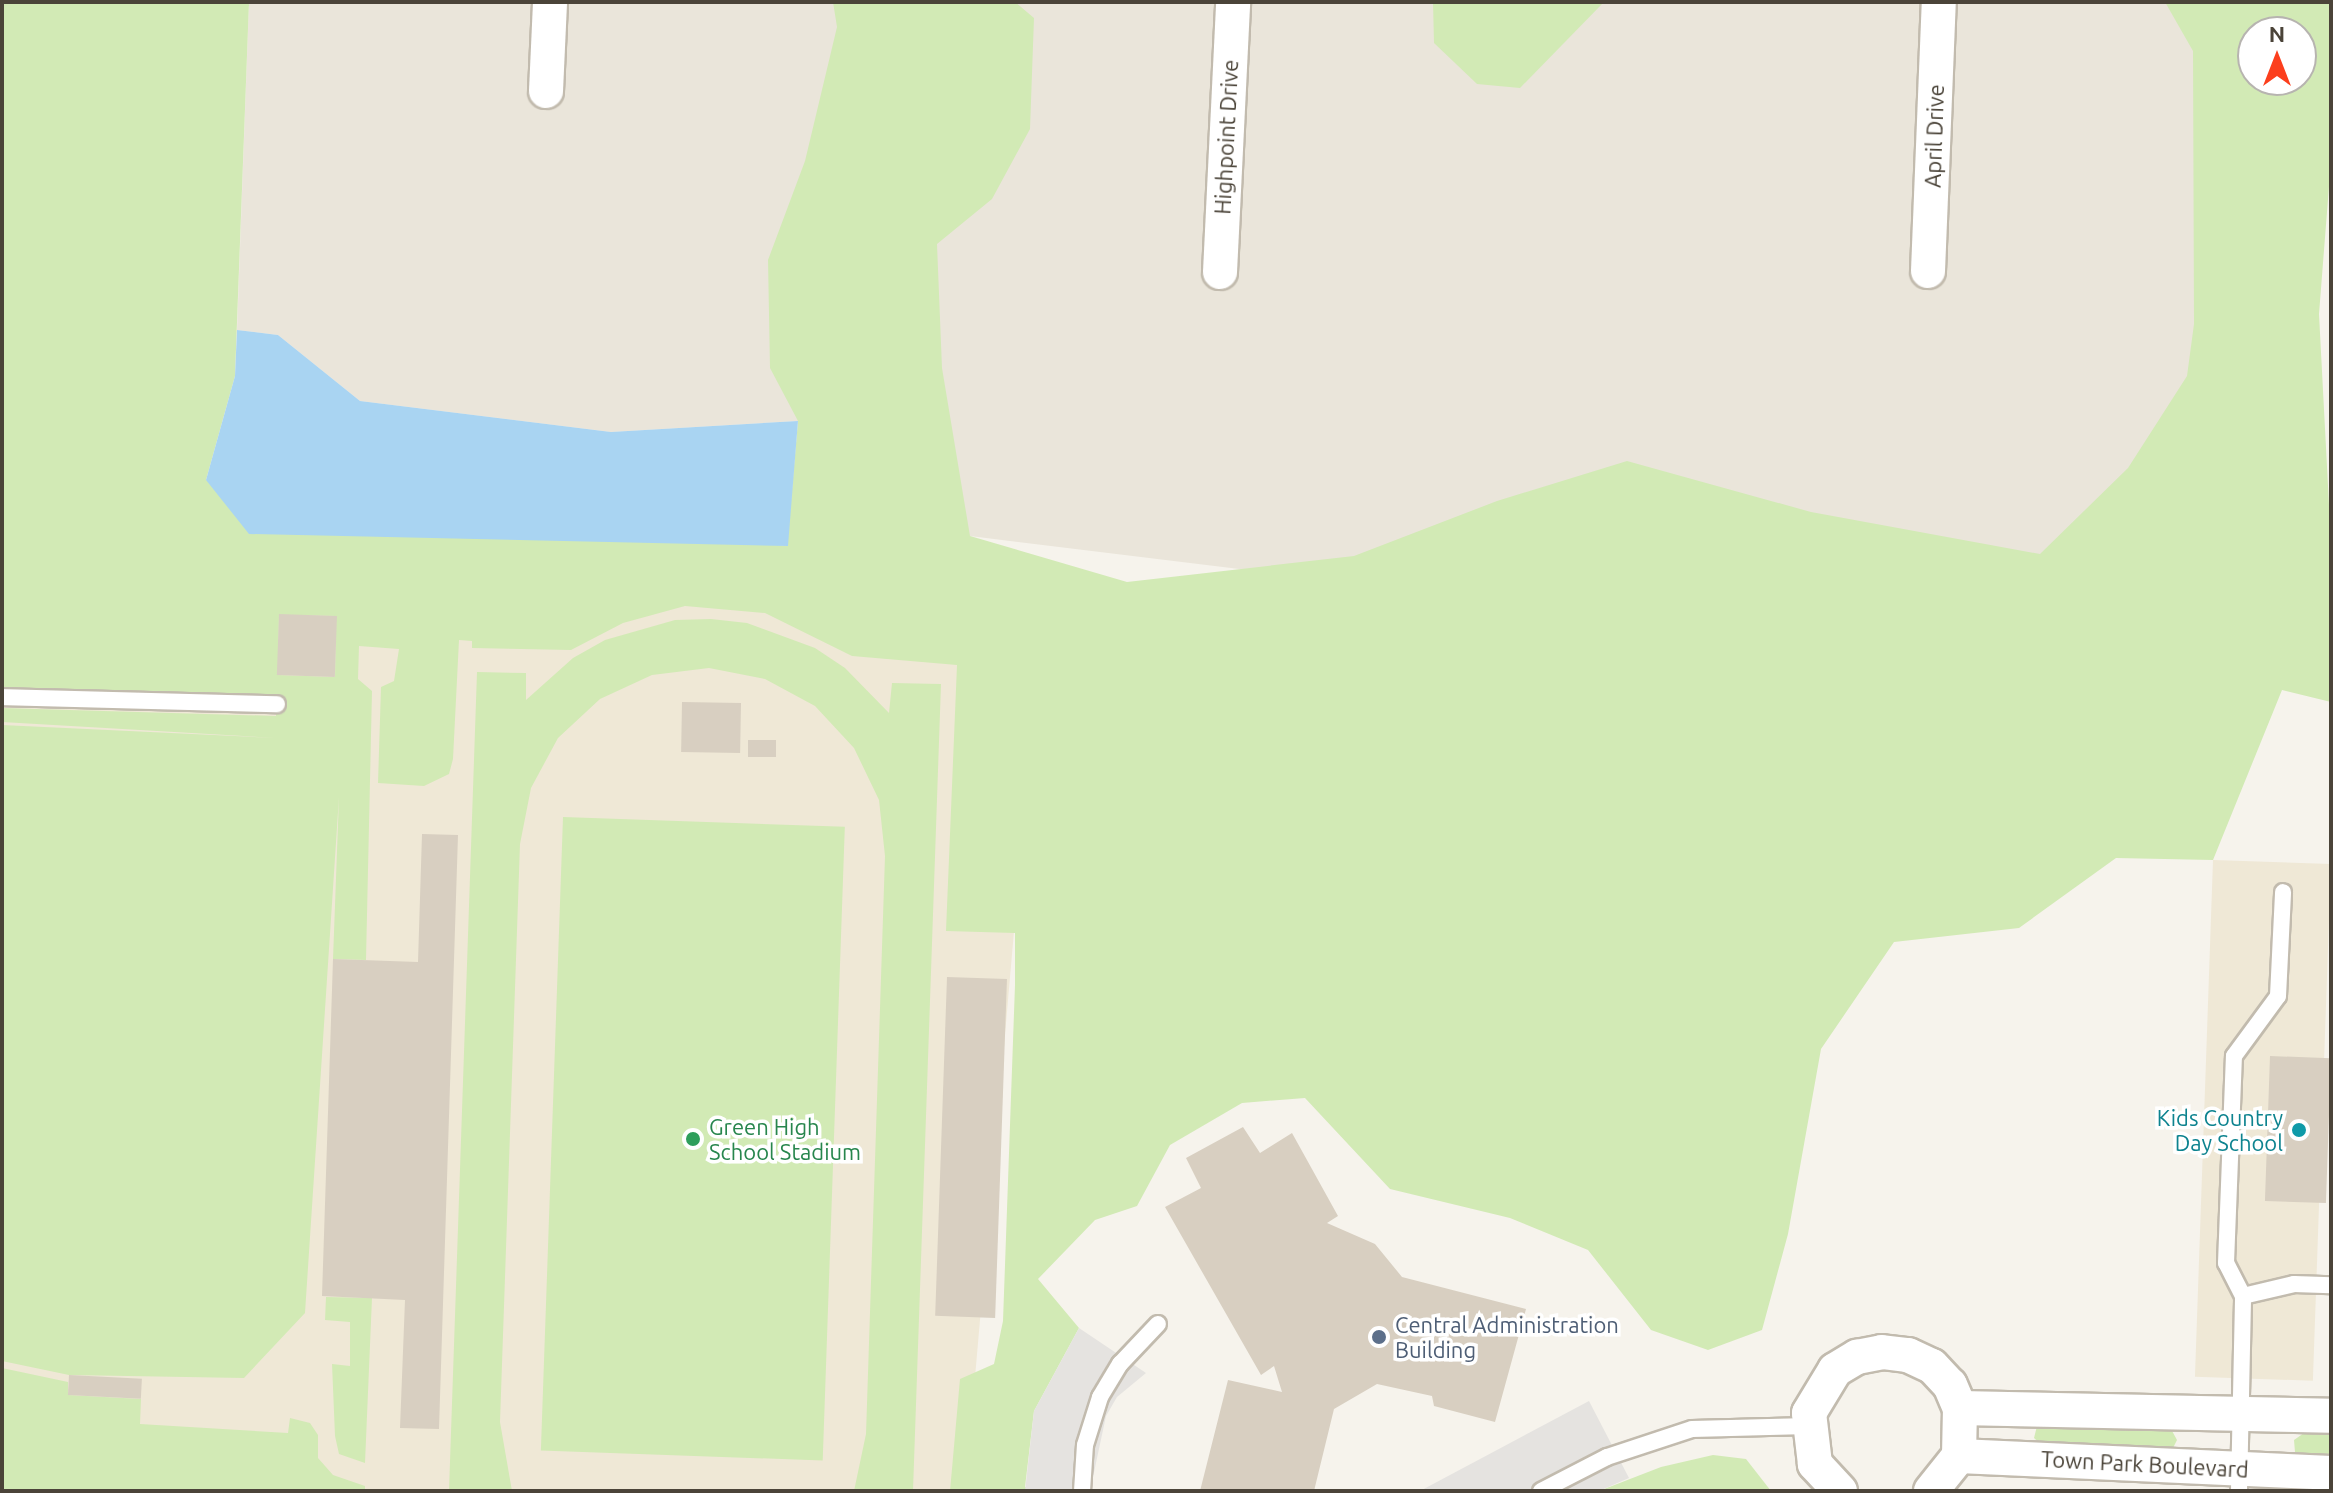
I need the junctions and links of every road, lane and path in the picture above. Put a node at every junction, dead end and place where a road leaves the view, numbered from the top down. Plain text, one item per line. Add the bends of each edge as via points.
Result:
1 (550, 2) edge
2 (1233, 2) edge
3 (1939, 2) edge
4 (546, 91) dead end
5 (1928, 271) dead end
6 (1220, 272) dead end
7 (2, 697) edge
8 (277, 704) dead end
9 (2283, 892) dead end
10 (2331, 1285) edge
11 (2243, 1296) junction
12 (1158, 1324) dead end
13 (1960, 1408) junction
14 (2241, 1413) junction
15 (2331, 1416) edge
16 (1808, 1426) junction
17 (1959, 1456) junction
18 (2331, 1473) edge
19 (2239, 1480) edge
20 (1082, 1491) edge
21 (1541, 1491) edge
22 (1840, 1491) edge
23 (1931, 1491) edge

1 - 4 street
2 - 6 street, Highpoint Drive
3 - 5 street, April Drive
7 - 8 lane
9 - 11 lane via 2278,996 2234,1056 2226,1263
10 - 11 lane via 2294,1284
11 - 14 lane
12 - 20 lane via 1120,1364 1100,1397 1085,1445
13 - 14 street
13 - 16 street via 1950,1385 1932,1366 1908,1355 1882,1352 1857,1357 1835,1370 1818,1389
13 - 17 street
14 - 15 street
14 - 19 lane
16 - 21 lane via 1692,1429 1607,1457
16 - 22 street via 1815,1464
17 - 19 street, Town Park Boulevard
17 - 23 street
18 - 19 street, Town Park Boulevard

